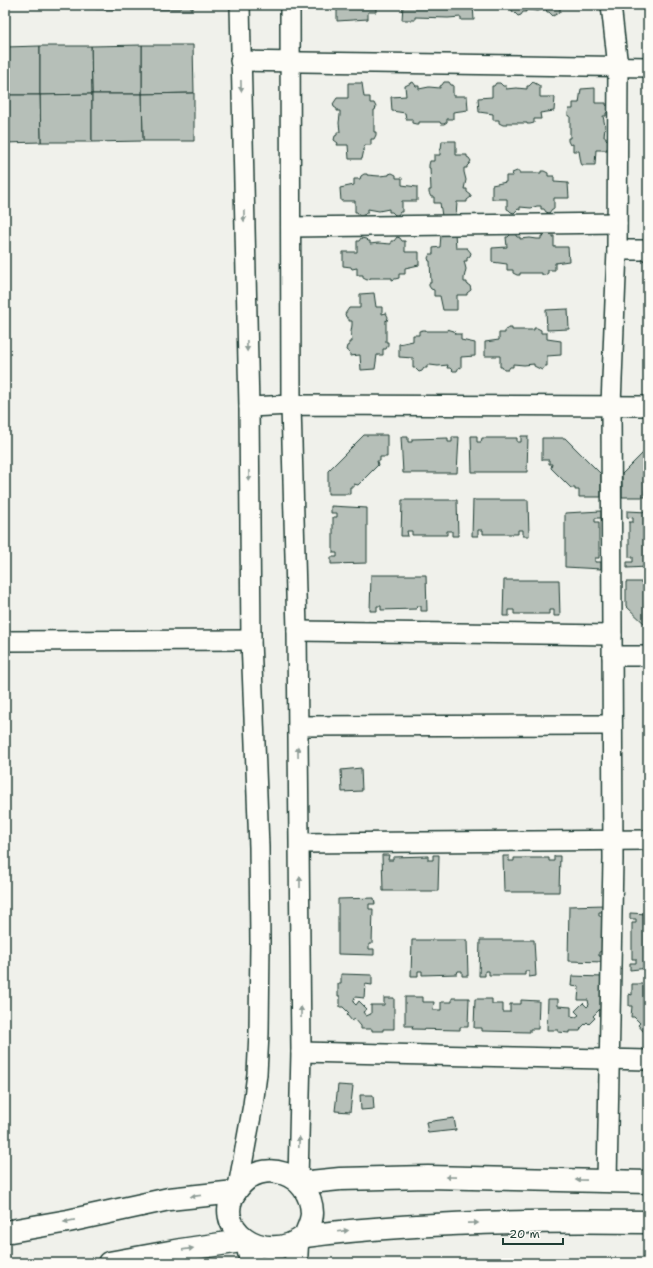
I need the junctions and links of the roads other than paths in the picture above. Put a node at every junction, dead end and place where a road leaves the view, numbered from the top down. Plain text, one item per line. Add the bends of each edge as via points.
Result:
1 (240, 5) edge
2 (290, 5) edge
3 (611, 5) edge
4 (240, 61) junction
5 (290, 62) junction
6 (618, 67) junction
7 (648, 67) edge
8 (617, 223) junction
9 (291, 227) junction
10 (617, 250) junction
11 (648, 250) edge
12 (291, 405) junction
13 (611, 406) junction
14 (648, 406) edge
15 (249, 407) junction
16 (297, 631) junction
17 (612, 634) junction
18 (251, 640) junction
19 (5, 641) edge
20 (612, 656) junction
21 (648, 656) edge
22 (612, 725) junction
23 (298, 726) junction
24 (613, 840) junction
25 (648, 840) edge
26 (300, 843) junction
27 (301, 1052) junction
28 (609, 1059) junction
29 (648, 1060) edge
30 (607, 1181) junction
31 (299, 1182) junction
32 (648, 1182) edge
33 (236, 1190) junction
34 (648, 1222) edge
35 (5, 1232) edge
36 (299, 1248) edge
37 (246, 1250) edge
38 (145, 1256) junction
39 (109, 1263) edge
40 (173, 1263) edge

1 - 4 street
2 - 5 street
3 - 6 street
4 - 5 street
4 -> 15 street
5 - 6 street
5 - 9 street
6 - 7 street
6 - 8 street
8 - 9 street
8 - 10 street
9 - 12 street
10 - 11 street
10 - 13 street
12 - 13 street
12 - 15 street
12 - 16 street
13 - 14 street
13 - 17 street
15 -> 18 street
16 - 17 street
16 - 23 street
17 - 20 street
18 - 19 street
18 - 33 street via 259,847 259,1033 253,1105
20 - 21 street
20 - 22 street
22 - 23 street
22 - 24 street
26 -> 23 street
24 - 25 street
24 - 26 street
24 - 28 street
27 -> 26 street
27 - 28 street
31 -> 27 street
28 - 29 street
28 - 30 street
30 -> 31 highway via 394,1177
30 - 32 highway
31 - 33 highway via 288,1174 266,1171 246,1179
31 - 36 highway via 307,1192 312,1214 310,1225
33 -> 35 highway via 169,1199
33 - 37 highway via 229,1212 235,1232
36 -> 34 highway via 361,1229 439,1224
36 - 37 highway via 267,1254
38 -> 37 highway
38 - 39 highway
38 - 40 highway

